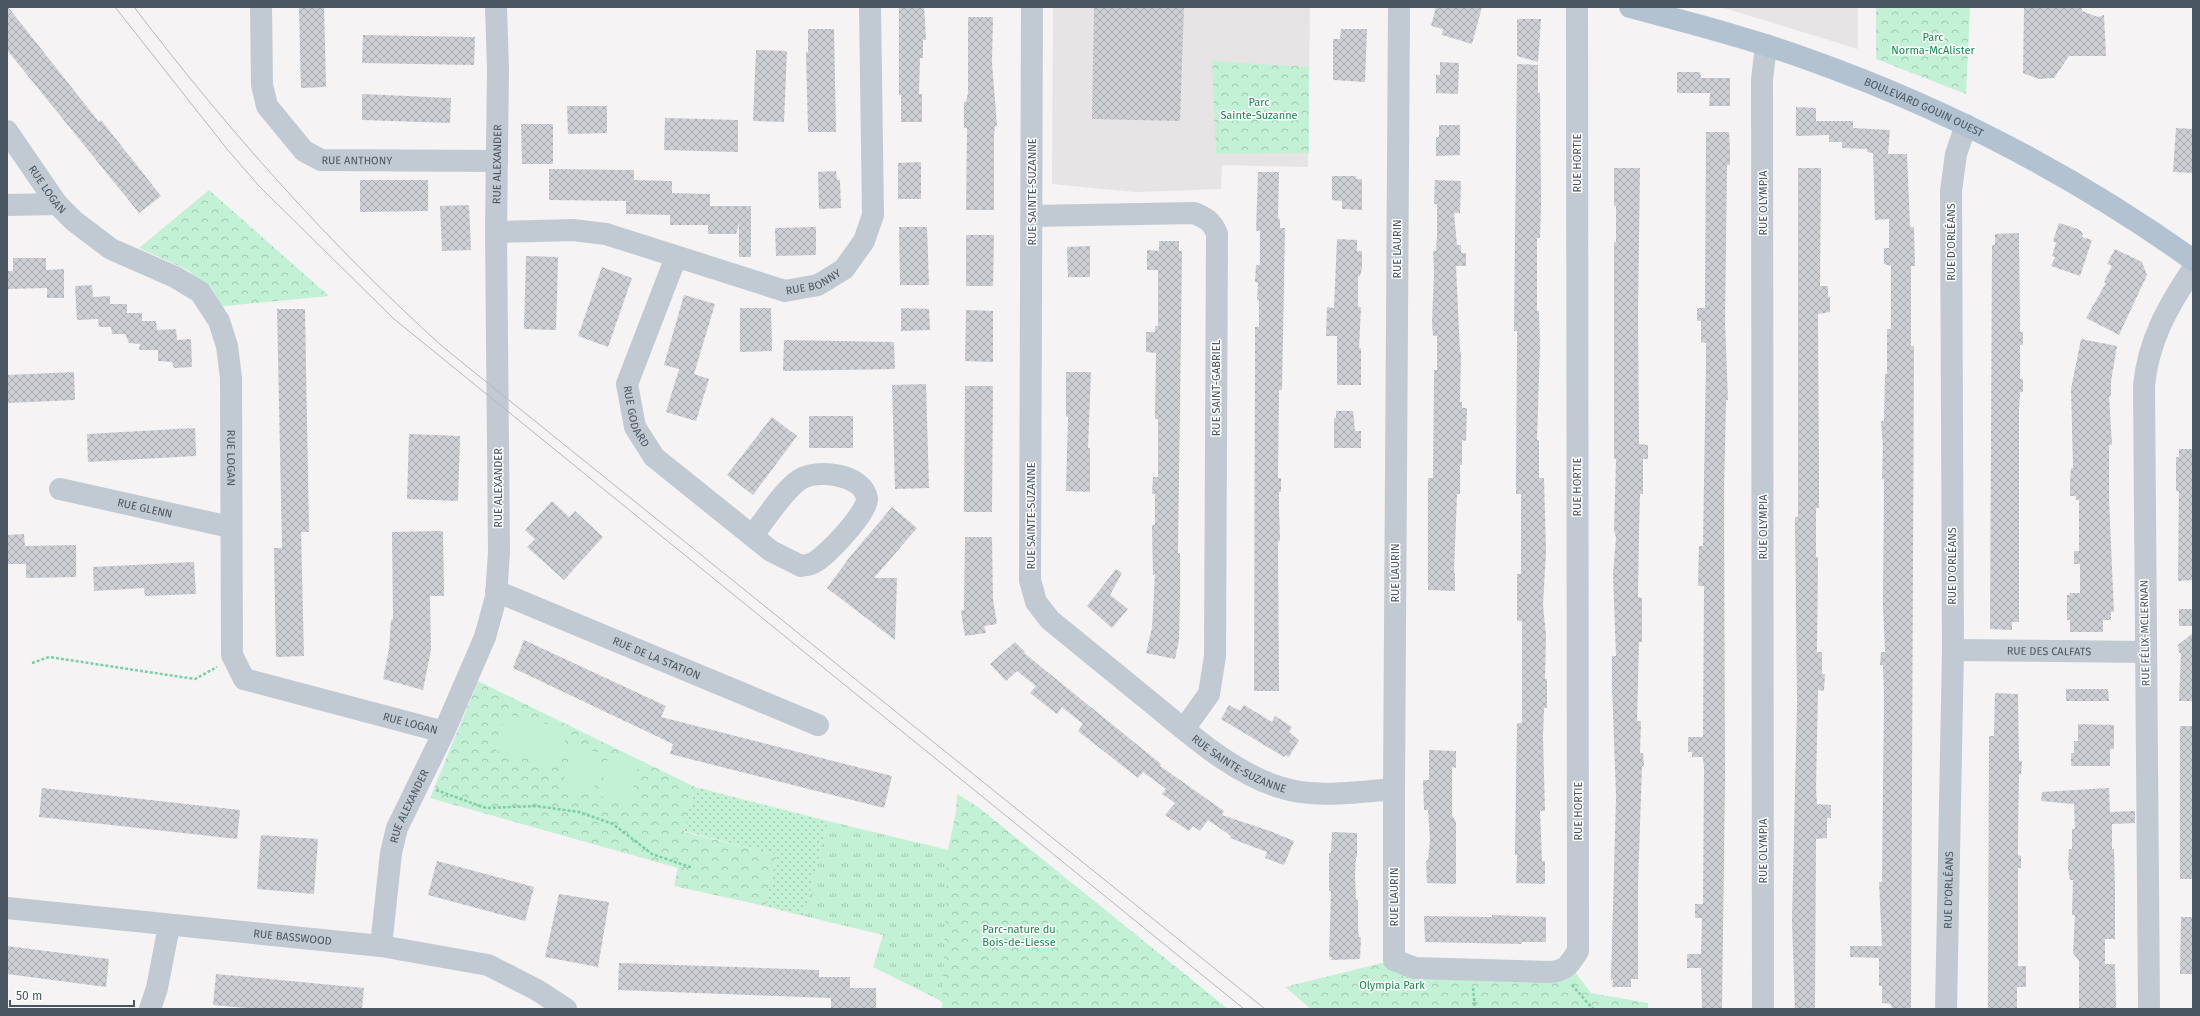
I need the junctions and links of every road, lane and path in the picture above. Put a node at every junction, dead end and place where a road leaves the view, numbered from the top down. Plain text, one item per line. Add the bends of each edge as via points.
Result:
1 (261, 7) edge
2 (496, 7) edge
3 (870, 7) edge
4 (1032, 7) edge
5 (1399, 7) edge
6 (1577, 7) edge
7 (1630, 7) edge
8 (1766, 45) junction
9 (1966, 125) junction
10 (7, 131) edge
11 (497, 161) junction
12 (57, 204) junction
13 (7, 205) edge
14 (1032, 216) junction
15 (496, 232) junction
16 (676, 257) junction
17 (2193, 260) edge
18 (2193, 269) edge
19 (60, 489) dead end
20 (230, 527) junction
21 (752, 536) junction
22 (496, 591) junction
23 (1953, 650) junction
24 (2146, 652) junction
25 (232, 655) junction
26 (32, 663) dead end
27 (818, 725) dead end
28 (1184, 729) junction
29 (444, 732) junction
30 (418, 784) junction
31 (1394, 789) junction
32 (693, 868) dead end
33 (7, 908) edge
34 (169, 926) junction
35 (381, 946) junction
36 (1565, 968) junction
37 (150, 1009) edge
38 (566, 1009) edge
39 (1593, 1009) edge
40 (1763, 1009) edge
41 (1946, 1009) edge
42 (2149, 1009) edge

1 - 11 street, RUE ANTHONY via 262,85 267,106 304,151 321,160
2 - 11 street, RUE ALEXANDER
3 - 16 street, RUE BONNY via 873,215 864,241 844,269 818,285 785,292
4 - 14 street, RUE SAINTE-SUZANNE
5 - 31 street, RUE LAURIN
6 - 36 street, RUE HORTIE via 1578,951
7 - 8 main road, BOULEVARD GOUIN OUEST
8 - 9 main road, BOULEVARD GOUIN OUEST via 1858,78
8 - 40 street, RUE OLYMPIA via 1762,80
9 - 17 main road, BOULEVARD GOUIN OUEST via 2076,183
9 - 23 street, RUE D'ORLÉANS via 1956,154 1951,191
10 - 12 street, RUE LOGAN
11 - 15 street, RUE ALEXANDER
12 - 13 street
12 - 20 street, RUE LOGAN via 74,221 111,249 175,277 200,292 219,321 227,346 231,378
14 - 28 street, RUE SAINTE-SUZANNE via 1030,580 1036,602 1050,620
14 - 28 street, RUE SAINT-GABRIEL via 1194,213 1208,218 1217,234 1215,656 1209,694
15 - 16 street, RUE BONNY via 573,230 606,234
15 - 22 street, RUE ALEXANDER via 499,545
16 - 21 street, RUE GODARD via 626,384 635,427 654,457
18 - 24 street, RUE FÉLIX-MCLERNAN via 2159,326 2145,370 2143,406
19 - 20 street, RUE GLENN
20 - 25 street, RUE LOGAN
21 - 21 street, RUE GODARD via 788,561 801,566 814,563 835,545 864,508 867,499 864,490 846,477 822,474 800,479
22 - 27 street, RUE DE LA STATION
22 - 29 street, RUE ALEXANDER via 485,637
23 - 24 street, RUE DES CALFATS
23 - 41 street, RUE D'ORLÉANS
24 - 42 street, RUE FÉLIX-MCLERNAN
25 - 26 path via 213,670 195,679 49,657
25 - 29 street, RUE LOGAN via 244,679
28 - 31 street, RUE SAINTE-SUZANNE via 1248,776 1280,788 1341,793
29 - 30 street, RUE ALEXANDER
30 - 32 path via 486,808 536,806 579,812 614,824 652,854
30 - 35 street, RUE ALEXANDER via 397,828 392,847
31 - 36 street, RUE LAURIN via 1394,960 1415,968
33 - 34 street, RUE BASSWOOD
34 - 35 street, RUE BASSWOOD
34 - 37 street via 157,988
35 - 38 street, RUE BASSWOOD via 488,965 537,990
36 - 39 path

